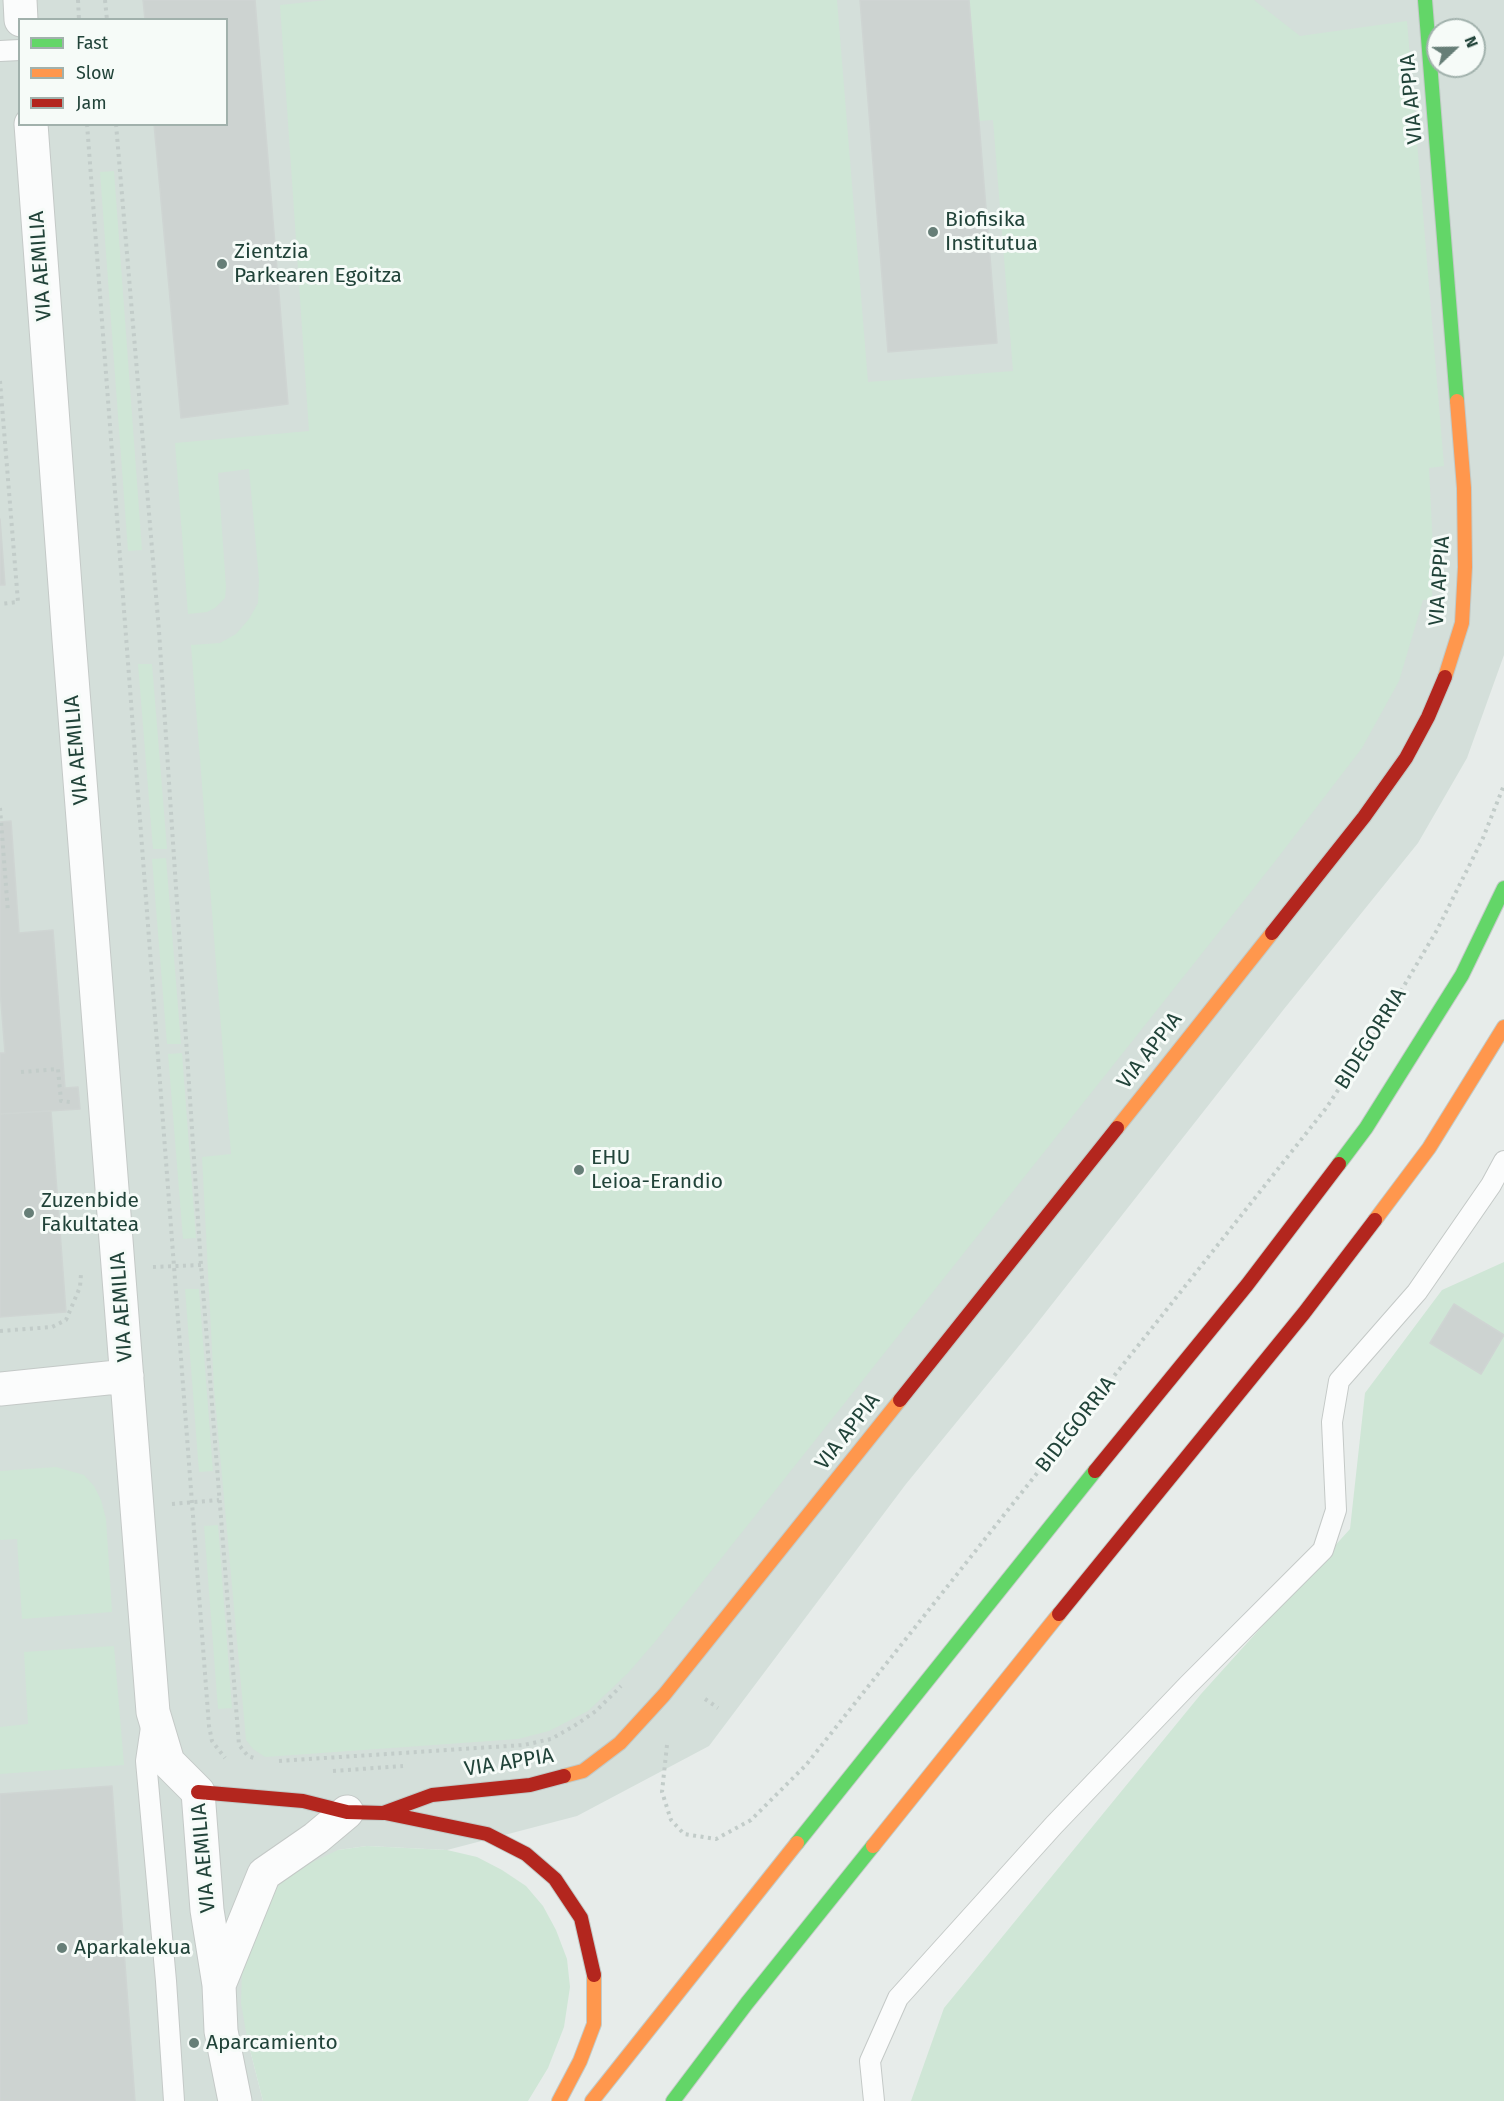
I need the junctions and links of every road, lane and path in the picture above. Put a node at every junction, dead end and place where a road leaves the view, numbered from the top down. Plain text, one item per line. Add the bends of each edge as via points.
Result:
1 (20, 0) edge
2 (78, 0) edge
3 (105, 0) edge
4 (1425, 0) edge
5 (21, 18) edge
6 (79, 18) edge
7 (107, 18) edge
8 (18, 50) edge
9 (0, 51) edge
10 (31, 126) edge
11 (87, 126) edge
12 (116, 126) edge
13 (0, 381) edge
14 (0, 604) edge
15 (1504, 785) edge
16 (0, 808) edge
17 (1, 822) edge
18 (1504, 888) edge
19 (8, 912) dead end
20 (1504, 1026) edge
21 (21, 1072) dead end
22 (70, 1101) dead end
23 (1504, 1161) edge
24 (201, 1265) junction
25 (175, 1266) junction
26 (147, 1267) dead end
27 (82, 1270) dead end
28 (0, 1331) edge
29 (127, 1376) junction
30 (0, 1389) edge
31 (219, 1500) junction
32 (192, 1502) junction
33 (165, 1504) dead end
34 (626, 1680) dead end
35 (153, 1712) junction
36 (672, 1736) dead end
37 (276, 1761) dead end
38 (264, 1762) dead end
39 (231, 1764) dead end
40 (414, 1766) dead end
41 (332, 1771) dead end
42 (198, 1792) junction
43 (347, 1812) junction
44 (383, 1813) junction
45 (219, 1985) junction
46 (174, 2101) edge
47 (235, 2101) edge
48 (558, 2101) edge
49 (592, 2101) edge
50 (673, 2101) edge
51 (874, 2101) edge

1 - 5 street
2 - 6 path
3 - 7 path
4 - 44 main road, VIA APPIA via 1464,488 1465,567 1462,623 1449,668 1406,758 1364,817 753,1585 620,1743 584,1771 530,1785 432,1795
8 - 9 lane
10 - 29 street, VIA AEMILIA
11 - 25 path
12 - 24 path via 159,631
13 - 14 path via 18,602
15 - 36 path, BIDEGORRIA via 1483,838 1437,930 1328,1107 806,1765 751,1820 716,1839 684,1834 671,1820 662,1792 667,1745
16 - 17 path
17 - 19 path
18 - 49 main road via 1462,975 1366,1128 1248,1285 1060,1513
20 - 50 main road via 1429,1148 1304,1313 762,1984
21 - 22 path via 58,1069 61,1101
23 - 51 lane via 1417,1292 1339,1381 1332,1422 1336,1510 1323,1550 1078,1801 898,1998 870,2061
24 - 25 path
24 - 31 path
25 - 26 path
25 - 32 path
27 - 28 path via 80,1287 66,1320 52,1327
29 - 30 street, VIA AEMILIA
29 - 35 street, VIA AEMILIA
31 - 32 path
31 - 38 path via 239,1745 248,1756
32 - 33 path
32 - 39 path via 209,1726 212,1741
34 - 37 path via 596,1711 551,1739 524,1745
35 - 42 street, VIA AEMILIA via 168,1762
35 - 46 lane via 146,1761
40 - 41 path
42 - 43 main road, VIA APPIA via 303,1801
42 - 45 street, VIA AEMILIA via 207,1910
43 - 44 main road, VIA APPIA
43 - 45 street via 264,1874
44 - 48 main road via 487,1834 526,1854 555,1879 581,1918 595,1981 594,2024
45 - 47 street, VIA AEMILIA via 221,2031

